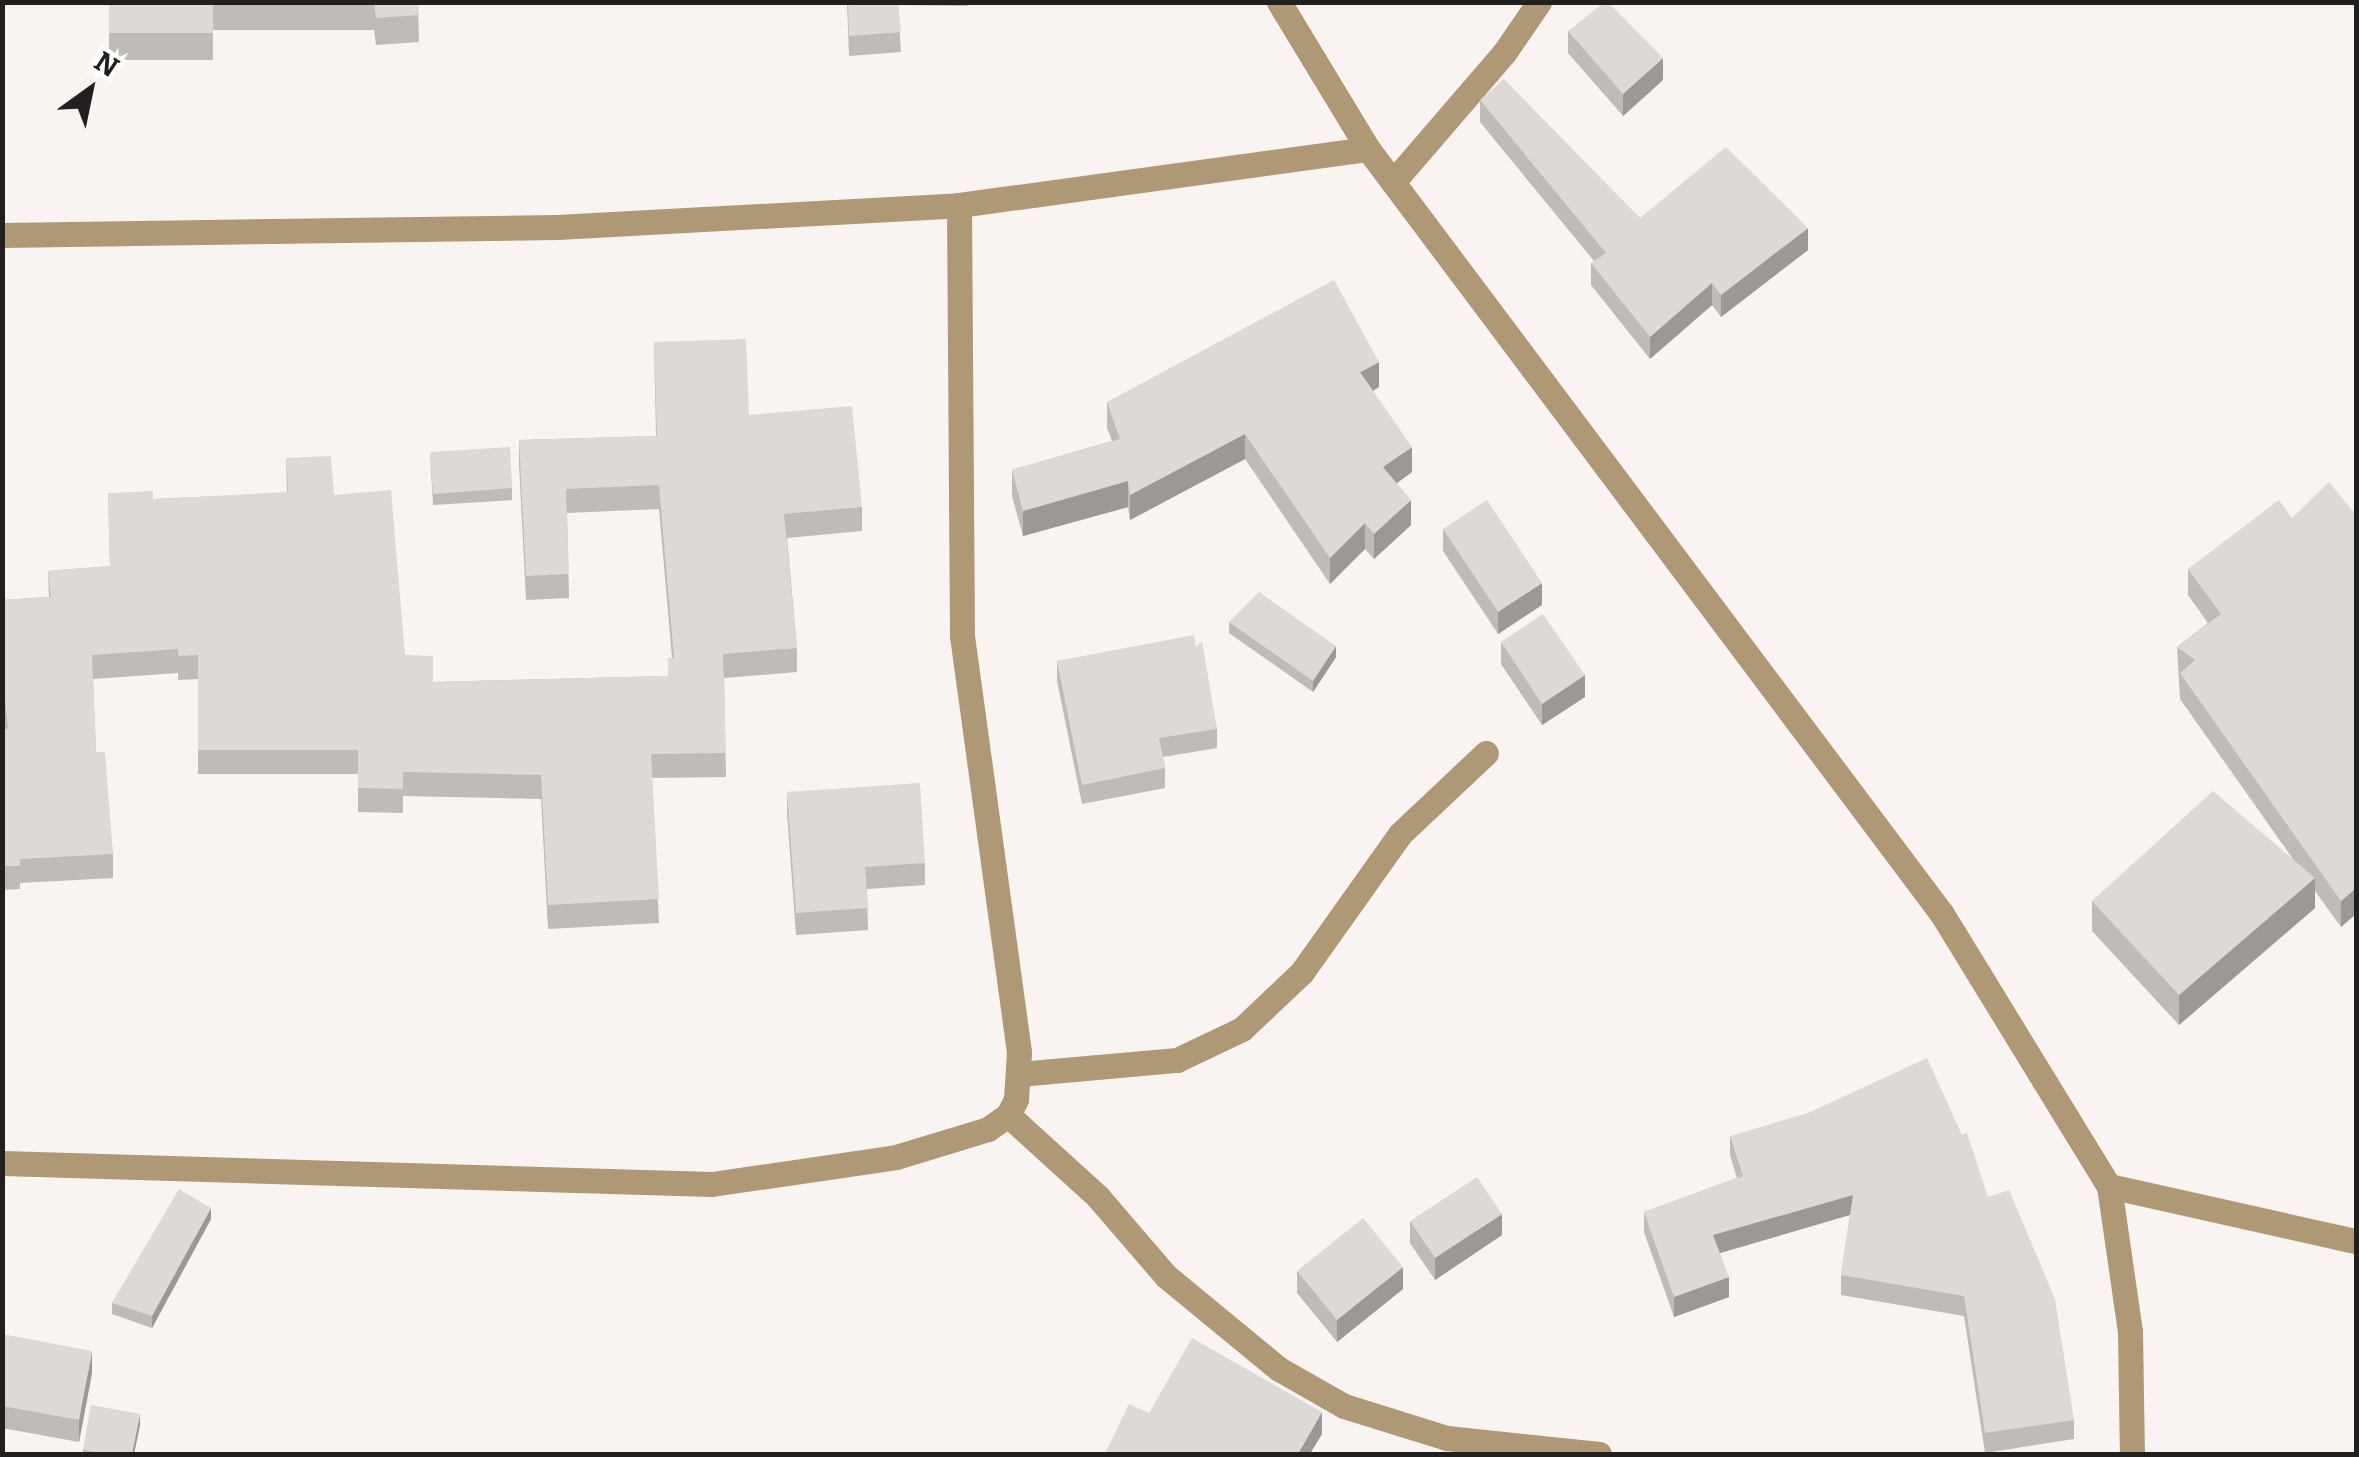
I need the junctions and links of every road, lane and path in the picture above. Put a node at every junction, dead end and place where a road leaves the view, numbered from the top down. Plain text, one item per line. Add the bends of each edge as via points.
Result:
1 (1280, 2) edge
2 (1539, 2) edge
3 (1368, 148) junction
4 (1394, 182) junction
5 (959, 205) junction
6 (2, 235) edge
7 (1486, 753) dead end
8 (1019, 1074) junction
9 (1008, 1115) junction
10 (2, 1163) edge
11 (2109, 1186) junction
12 (2356, 1241) edge
13 (2132, 1446) edge
14 (1599, 1454) edge
15 (2107, 1454) edge

1 - 3 street
2 - 4 street via 1504,54
3 - 4 street
3 - 5 street
4 - 11 street via 1942,914
5 - 6 street via 557,227
5 - 8 street via 962,636
7 - 8 street via 1400,834 1302,972 1242,1029 1177,1060
8 - 9 street
9 - 10 street via 988,1129 896,1157 712,1184
9 - 14 street via 1098,1197 1166,1276 1279,1369 1344,1406 1447,1438
11 - 12 street
11 - 13 street via 2130,1331
13 - 15 street

